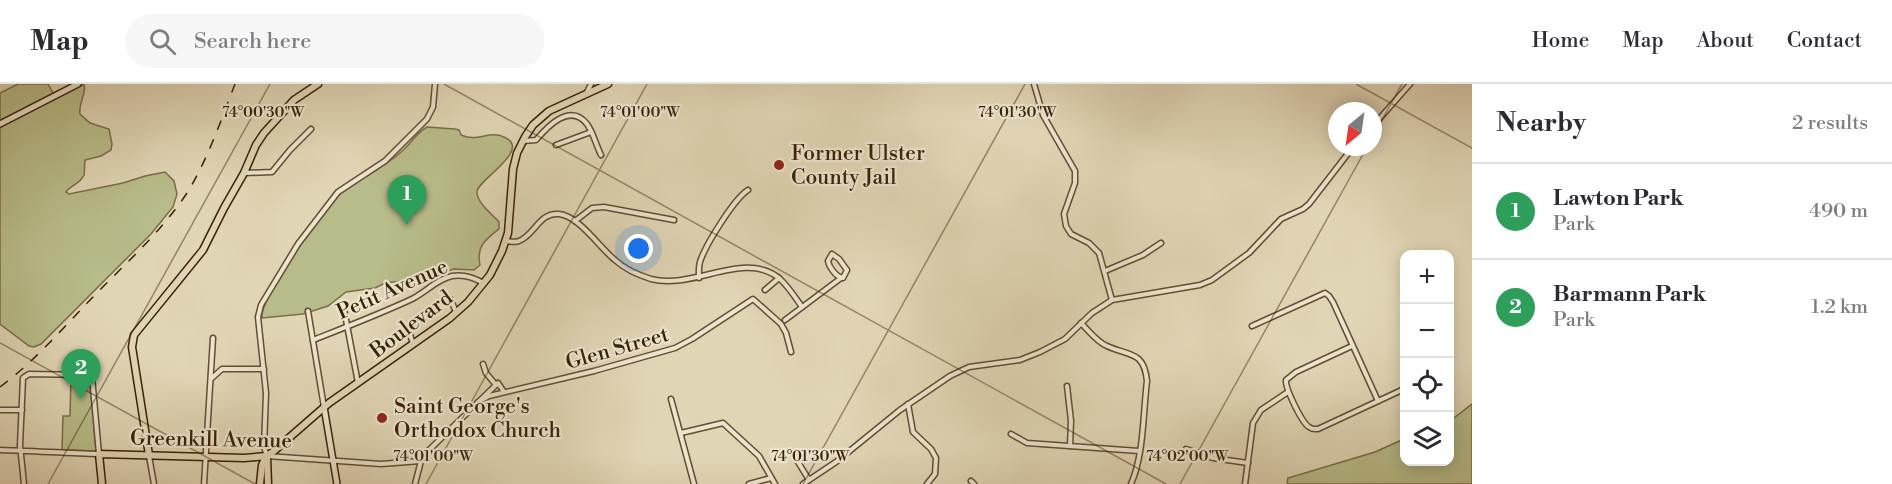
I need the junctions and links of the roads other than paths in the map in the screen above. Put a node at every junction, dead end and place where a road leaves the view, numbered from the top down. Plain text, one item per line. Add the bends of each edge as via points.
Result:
1 (78, 84) edge
2 (318, 84) edge
3 (435, 84) edge
4 (591, 84) edge
5 (608, 84) edge
6 (1034, 84) edge
7 (1410, 84) edge
8 (585, 94) junction
9 (1382, 116) edge
10 (0, 123) edge
11 (311, 129) dead end
12 (591, 132) junction
13 (523, 141) junction
14 (556, 145) dead end
15 (601, 155) dead end
16 (1346, 156) edge
17 (244, 173) junction
18 (748, 190) dead end
19 (674, 220) dead end
20 (575, 221) junction
21 (506, 241) junction
22 (1161, 243) dead end
23 (1105, 271) junction
24 (699, 278) junction
25 (779, 278) junction
26 (841, 278) junction
27 (483, 284) junction
28 (765, 290) dead end
29 (451, 300) dead end
30 (1110, 301) junction
31 (343, 304) dead end
32 (802, 307) junction
33 (308, 311) dead end
34 (456, 313) junction
35 (783, 322) junction
36 (1081, 323) junction
37 (1252, 326) dead end
38 (348, 327) junction
39 (409, 331) dead end
40 (213, 338) dead end
41 (313, 340) junction
42 (413, 345) junction
43 (1352, 346) junction
44 (791, 352) dead end
45 (483, 364) dead end
46 (264, 369) junction
47 (211, 381) junction
48 (358, 383) junction
49 (497, 384) junction
50 (1067, 386) dead end
51 (1400, 391) edge
52 (504, 392) junction
53 (1288, 392) junction
54 (671, 399) dead end
55 (1378, 401) junction
56 (478, 402) junction
57 (908, 404) junction
58 (324, 407) junction
59 (0, 410) edge
60 (22, 410) junction
61 (681, 433) junction
62 (1011, 434) dead end
63 (1070, 446) junction
64 (1186, 449) dead end
65 (0, 450) edge
66 (21, 451) junction
67 (1139, 451) junction
68 (99, 454) junction
69 (148, 455) junction
70 (267, 456) junction
71 (206, 457) junction
72 (333, 460) junction
73 (421, 461) junction
74 (798, 462) dead end
75 (1248, 463) junction
76 (771, 478) junction
77 (809, 480) junction
78 (24, 484) edge
79 (102, 484) edge
80 (154, 484) edge
81 (204, 484) edge
82 (260, 484) edge
83 (268, 484) edge
84 (337, 484) edge
85 (415, 484) edge
86 (694, 484) edge
87 (749, 484) edge
88 (775, 484) edge
89 (803, 484) edge
90 (927, 484) edge
91 (1131, 484) edge
92 (1245, 484) edge

1 - 10 street
2 - 17 main road via 294,100 270,126 256,145
3 - 46 street via 433,107 427,118 385,161 338,192 298,244 266,296 258,316
4 - 8 street
5 - 8 main road, Boulevard
6 - 23 street via 1044,117 1075,171 1075,183 1064,213 1066,226 1071,234 1097,250
7 - 9 street
8 - 13 main road, Boulevard via 549,111
11 - 17 street via 272,172
12 - 13 street via 582,118 566,116 548,126 536,140
12 - 14 street
12 - 15 street
13 - 21 main road, Boulevard via 513,169
16 - 30 street via 1309,204 1275,223 1249,253 1212,280
17 - 69 main road via 198,259 134,335 132,347
18 - 24 street via 736,200 702,256
19 - 20 street via 604,207 592,208
20 - 21 street via 551,214 522,240
20 - 24 street via 615,260 637,274 669,281
21 - 27 main road, Boulevard
22 - 23 street
23 - 30 street
24 - 25 street via 741,267 765,270
25 - 28 street
25 - 32 street
26 - 26 street via 848,270 831,255 829,264
26 - 32 street
27 - 34 main road, Boulevard
27 - 38 street, Petit Avenue via 469,276 450,276
29 - 34 street
30 - 36 street
31 - 38 street
32 - 35 street
33 - 41 street
34 - 42 main road, Boulevard
35 - 44 street
35 - 52 street, Glen Street via 753,299 675,348
36 - 57 street via 1065,339 1040,352 1020,360 963,369
36 - 67 street via 1104,345 1133,354 1145,368
37 - 43 street via 1321,293 1329,296
38 - 41 street, Petit Avenue
38 - 48 street
39 - 42 street
40 - 47 street
41 - 58 street
42 - 48 main road, Boulevard
43 - 53 street via 1288,376
43 - 55 street
45 - 49 street
46 - 47 street via 222,369
46 - 70 street
47 - 71 street
48 - 58 main road, Boulevard
49 - 52 street
49 - 56 street
50 - 63 street
51 - 55 street
52 - 56 street, Glen Street
53 - 55 street via 1304,422 1315,429
53 - 75 street via 1258,414 1253,423
54 - 61 street
56 - 73 street
57 - 77 street
57 - 90 street via 913,432 936,459 935,474
58 - 70 main road, Boulevard
58 - 72 street
59 - 60 street
60 - 66 street
60 - 68 street via 23,378 29,374 91,377
61 - 76 street via 723,423 759,456
61 - 86 street
62 - 63 street via 1027,443
63 - 67 street
64 - 75 street
65 - 66 street, Greenkill Avenue
66 - 68 street, Greenkill Avenue
66 - 78 street
67 - 91 street
68 - 69 main road, Greenkill Avenue
68 - 79 main road
69 - 71 main road, Greenkill Avenue
69 - 80 street
70 - 71 main road, Greenkill Avenue
70 - 72 street, Greenkill Avenue
70 - 82 main road
70 - 83 main road
71 - 81 street
72 - 73 street, Greenkill Avenue via 381,464
72 - 84 street
73 - 85 street
74 - 77 street
75 - 92 street
76 - 87 street
76 - 88 street
77 - 89 street

